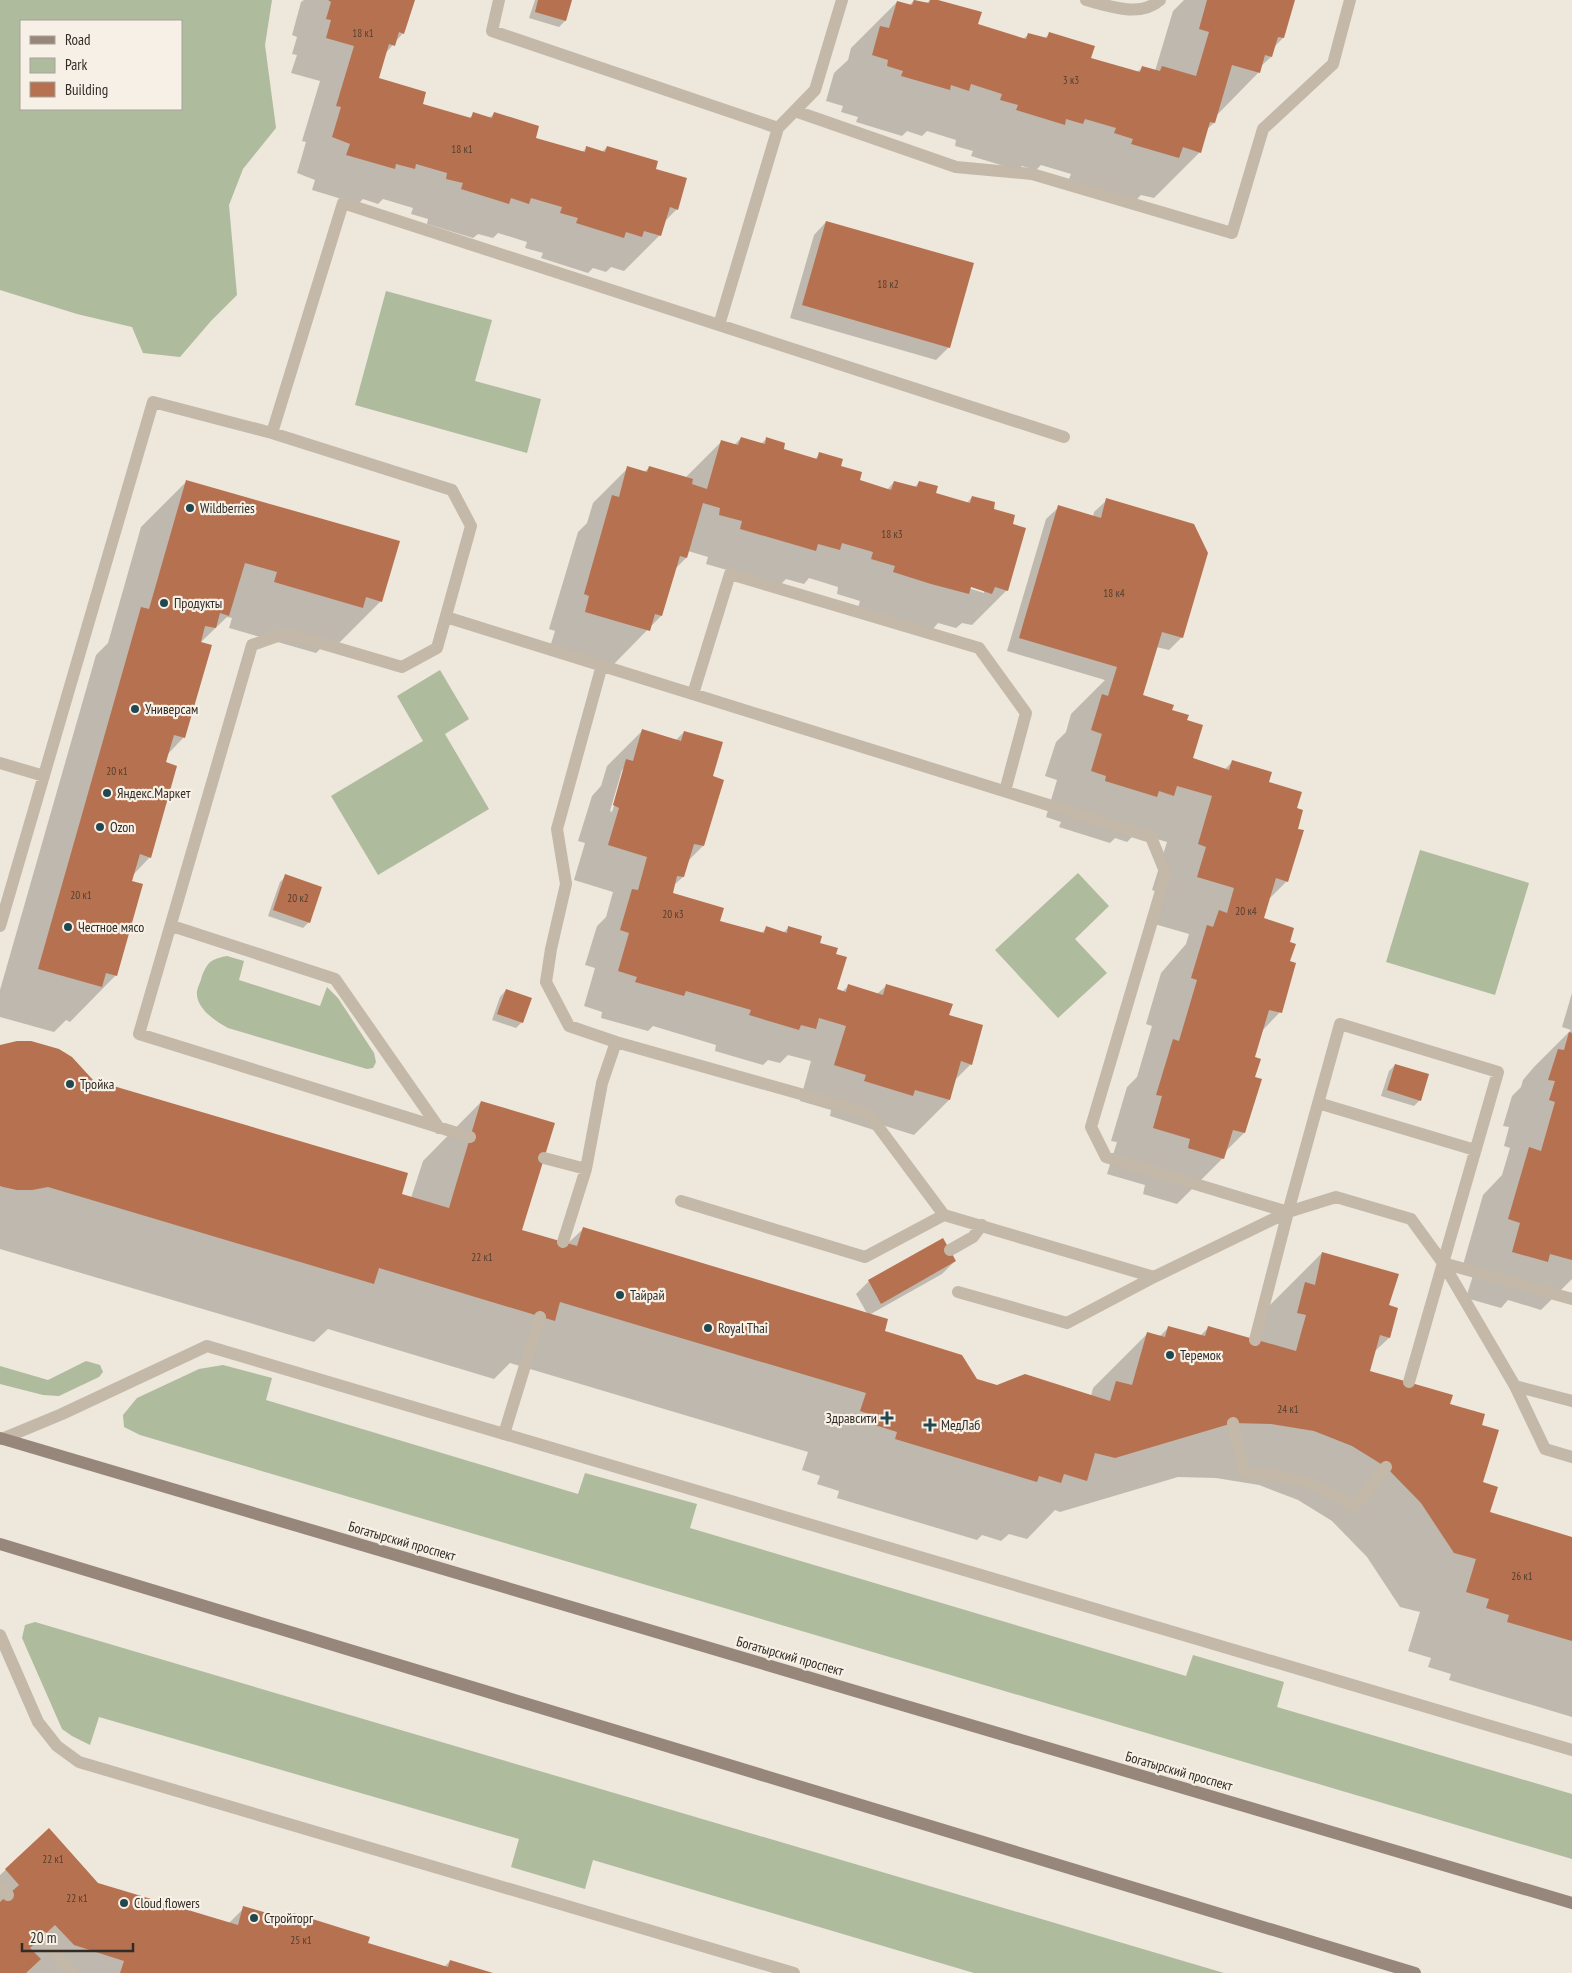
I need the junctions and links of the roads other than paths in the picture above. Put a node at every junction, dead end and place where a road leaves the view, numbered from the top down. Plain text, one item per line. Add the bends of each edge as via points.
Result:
1 (499, 0) edge
2 (842, 0) edge
3 (1086, 0) edge
4 (1160, 0) edge
5 (1350, 0) edge
6 (795, 111) junction
7 (778, 128) junction
8 (719, 325) junction
9 (272, 433) junction
10 (1064, 437) dead end
11 (446, 617) junction
12 (602, 665) junction
13 (693, 694) junction
14 (0, 763) edge
15 (44, 776) junction
16 (1005, 791) junction
17 (0, 926) edge
18 (172, 926) junction
19 (616, 1042) junction
20 (1318, 1103) junction
21 (439, 1128) junction
22 (470, 1137) dead end
23 (1475, 1150) junction
24 (544, 1158) dead end
25 (586, 1169) junction
26 (681, 1201) dead end
27 (1288, 1212) junction
28 (944, 1215) junction
29 (982, 1225) junction
30 (564, 1242) dead end
31 (950, 1250) dead end
32 (1443, 1263) junction
33 (1154, 1277) junction
34 (958, 1292) dead end
35 (1572, 1299) edge
36 (540, 1316) dead end
37 (1255, 1340) dead end
38 (1409, 1382) dead end
39 (1515, 1386) junction
40 (1572, 1401) edge
41 (1232, 1423) dead end
42 (504, 1434) junction
43 (1, 1438) edge
44 (1572, 1457) edge
45 (1386, 1467) dead end
46 (0, 1544) edge
47 (0, 1635) edge
48 (1572, 1750) edge
49 (1572, 1903) edge
50 (42, 1937) dead end
51 (72, 1973) edge
52 (794, 1973) edge
53 (1415, 1973) edge

1 - 7 street via 492,31
2 - 6 street via 815,90
3 - 4 street via 1121,9 1152,7
5 - 6 street via 1333,64 1264,129 1232,233 1032,174 956,167
6 - 7 street
7 - 8 street
8 - 9 street via 342,203
8 - 10 street
9 - 11 street via 452,490 471,526
9 - 15 street via 153,402
11 - 12 street
11 - 18 street via 437,648 402,666 286,633 252,645
12 - 13 street
12 - 19 street via 558,829 566,884 546,982 569,1026
13 - 16 street
13 - 16 street via 730,574 979,648 1026,713
14 - 15 street
15 - 17 street
16 - 27 street via 1150,837 1166,874 1091,1127 1106,1157
18 - 21 street via 335,979
18 - 21 street via 139,1034
19 - 25 street via 602,1083
19 - 28 street via 868,1113
20 - 23 street
20 - 23 street via 1340,1024 1498,1072
20 - 27 street
21 - 22 street
23 - 32 street
24 - 25 street
25 - 30 street
26 - 28 street via 865,1257
27 - 32 street via 1336,1197 1411,1219
27 - 33 street
27 - 37 street
28 - 29 street
29 - 31 street via 974,1237
29 - 33 street
32 - 35 street
32 - 38 street
32 - 39 street
33 - 34 street via 1067,1323
36 - 42 street
39 - 40 street
39 - 44 street via 1545,1449
41 - 45 street via 1244,1473 1300,1480 1329,1491 1354,1507
42 - 43 street via 207,1346 62,1414
42 - 48 street
43 - 49 main road, Богатырский проспект
46 - 53 main road
47 - 52 street via 38,1722 57,1746 79,1762
50 - 51 street

